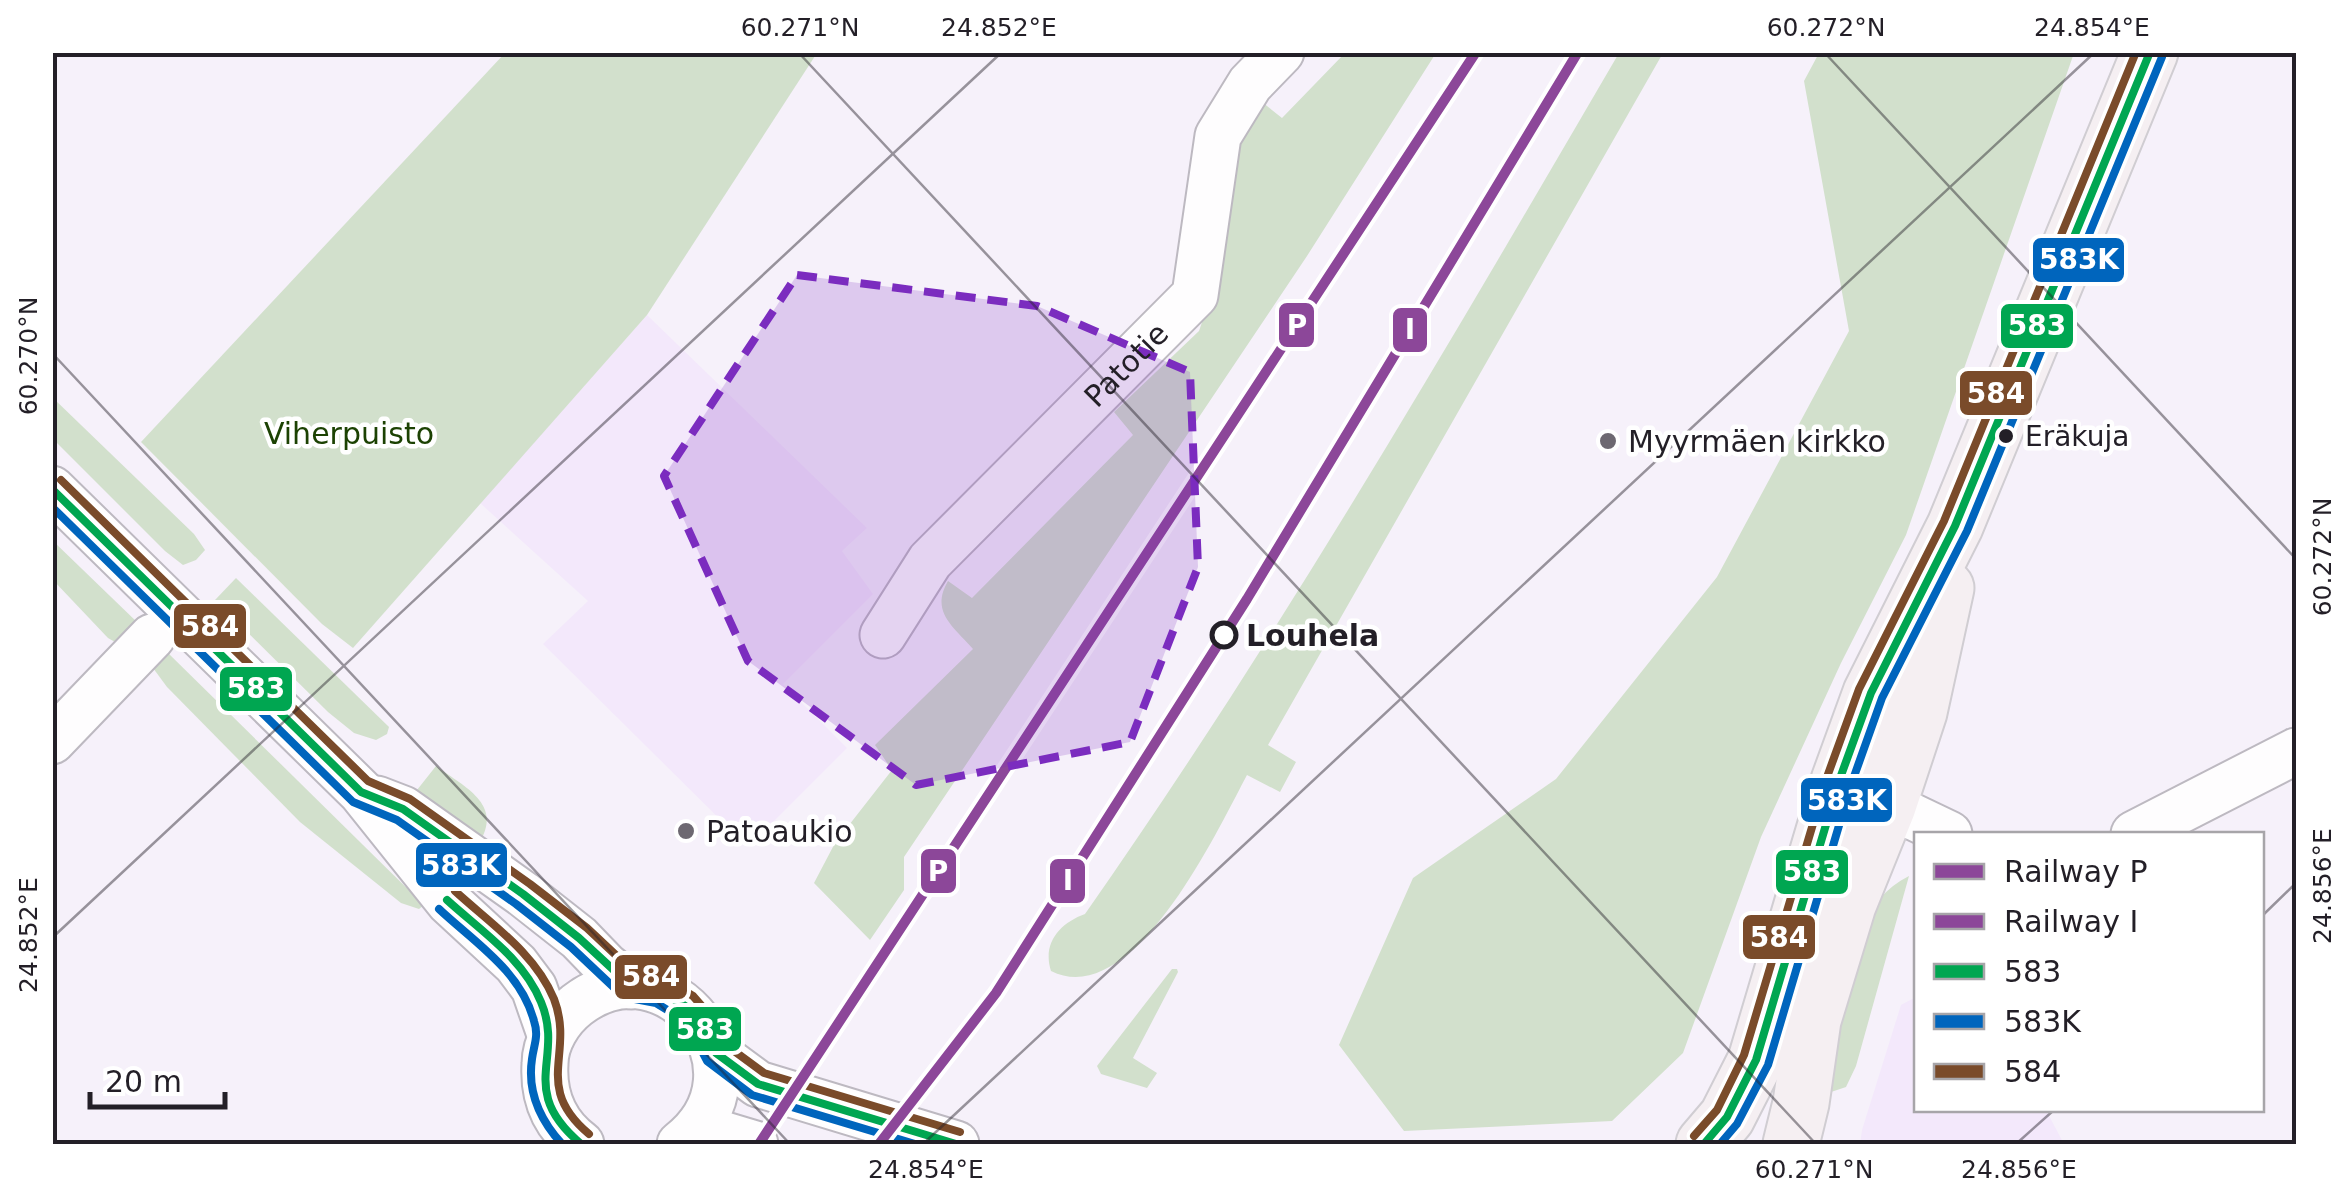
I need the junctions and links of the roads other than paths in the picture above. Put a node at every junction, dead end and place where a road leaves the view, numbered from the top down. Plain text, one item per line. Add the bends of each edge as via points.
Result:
1 (1281, 52) edge
2 (2150, 52) edge
3 (52, 490) edge
4 (1955, 526) junction
5 (883, 635) dead end
6 (152, 638) dead end
7 (52, 741) edge
8 (2296, 750) edge
9 (1839, 781) junction
10 (361, 792) junction
11 (1888, 806) junction
12 (1945, 832) edge
13 (2138, 832) edge
14 (631, 986) junction
15 (551, 1036) junction
16 (716, 1054) junction
17 (547, 1124) edge
18 (685, 1140) edge
19 (581, 1144) edge
20 (754, 1144) edge
21 (956, 1144) edge
22 (1704, 1144) edge
23 (1790, 1144) edge

1 - 5 street, Patotie via 1250,84 1218,136 1195,295 930,561
2 - 4 main road
3 - 10 street
4 - 9 main road via 1871,693
4 - 11 main road via 1920,712
6 - 7 street
8 - 13 street
9 - 11 street
9 - 22 main road via 1756,1060 1727,1117
10 - 14 street via 403,810 494,873
10 - 15 street via 449,902 516,964 534,988
11 - 12 street
11 - 23 main road via 1848,904 1813,1020
14 - 15 street via 587,997
14 - 16 street via 660,991 686,1006
15 - 17 street via 545,1056
16 - 18 street via 714,1098
16 - 21 street via 758,1084
17 - 19 street via 562,1127
18 - 20 street via 725,1135

